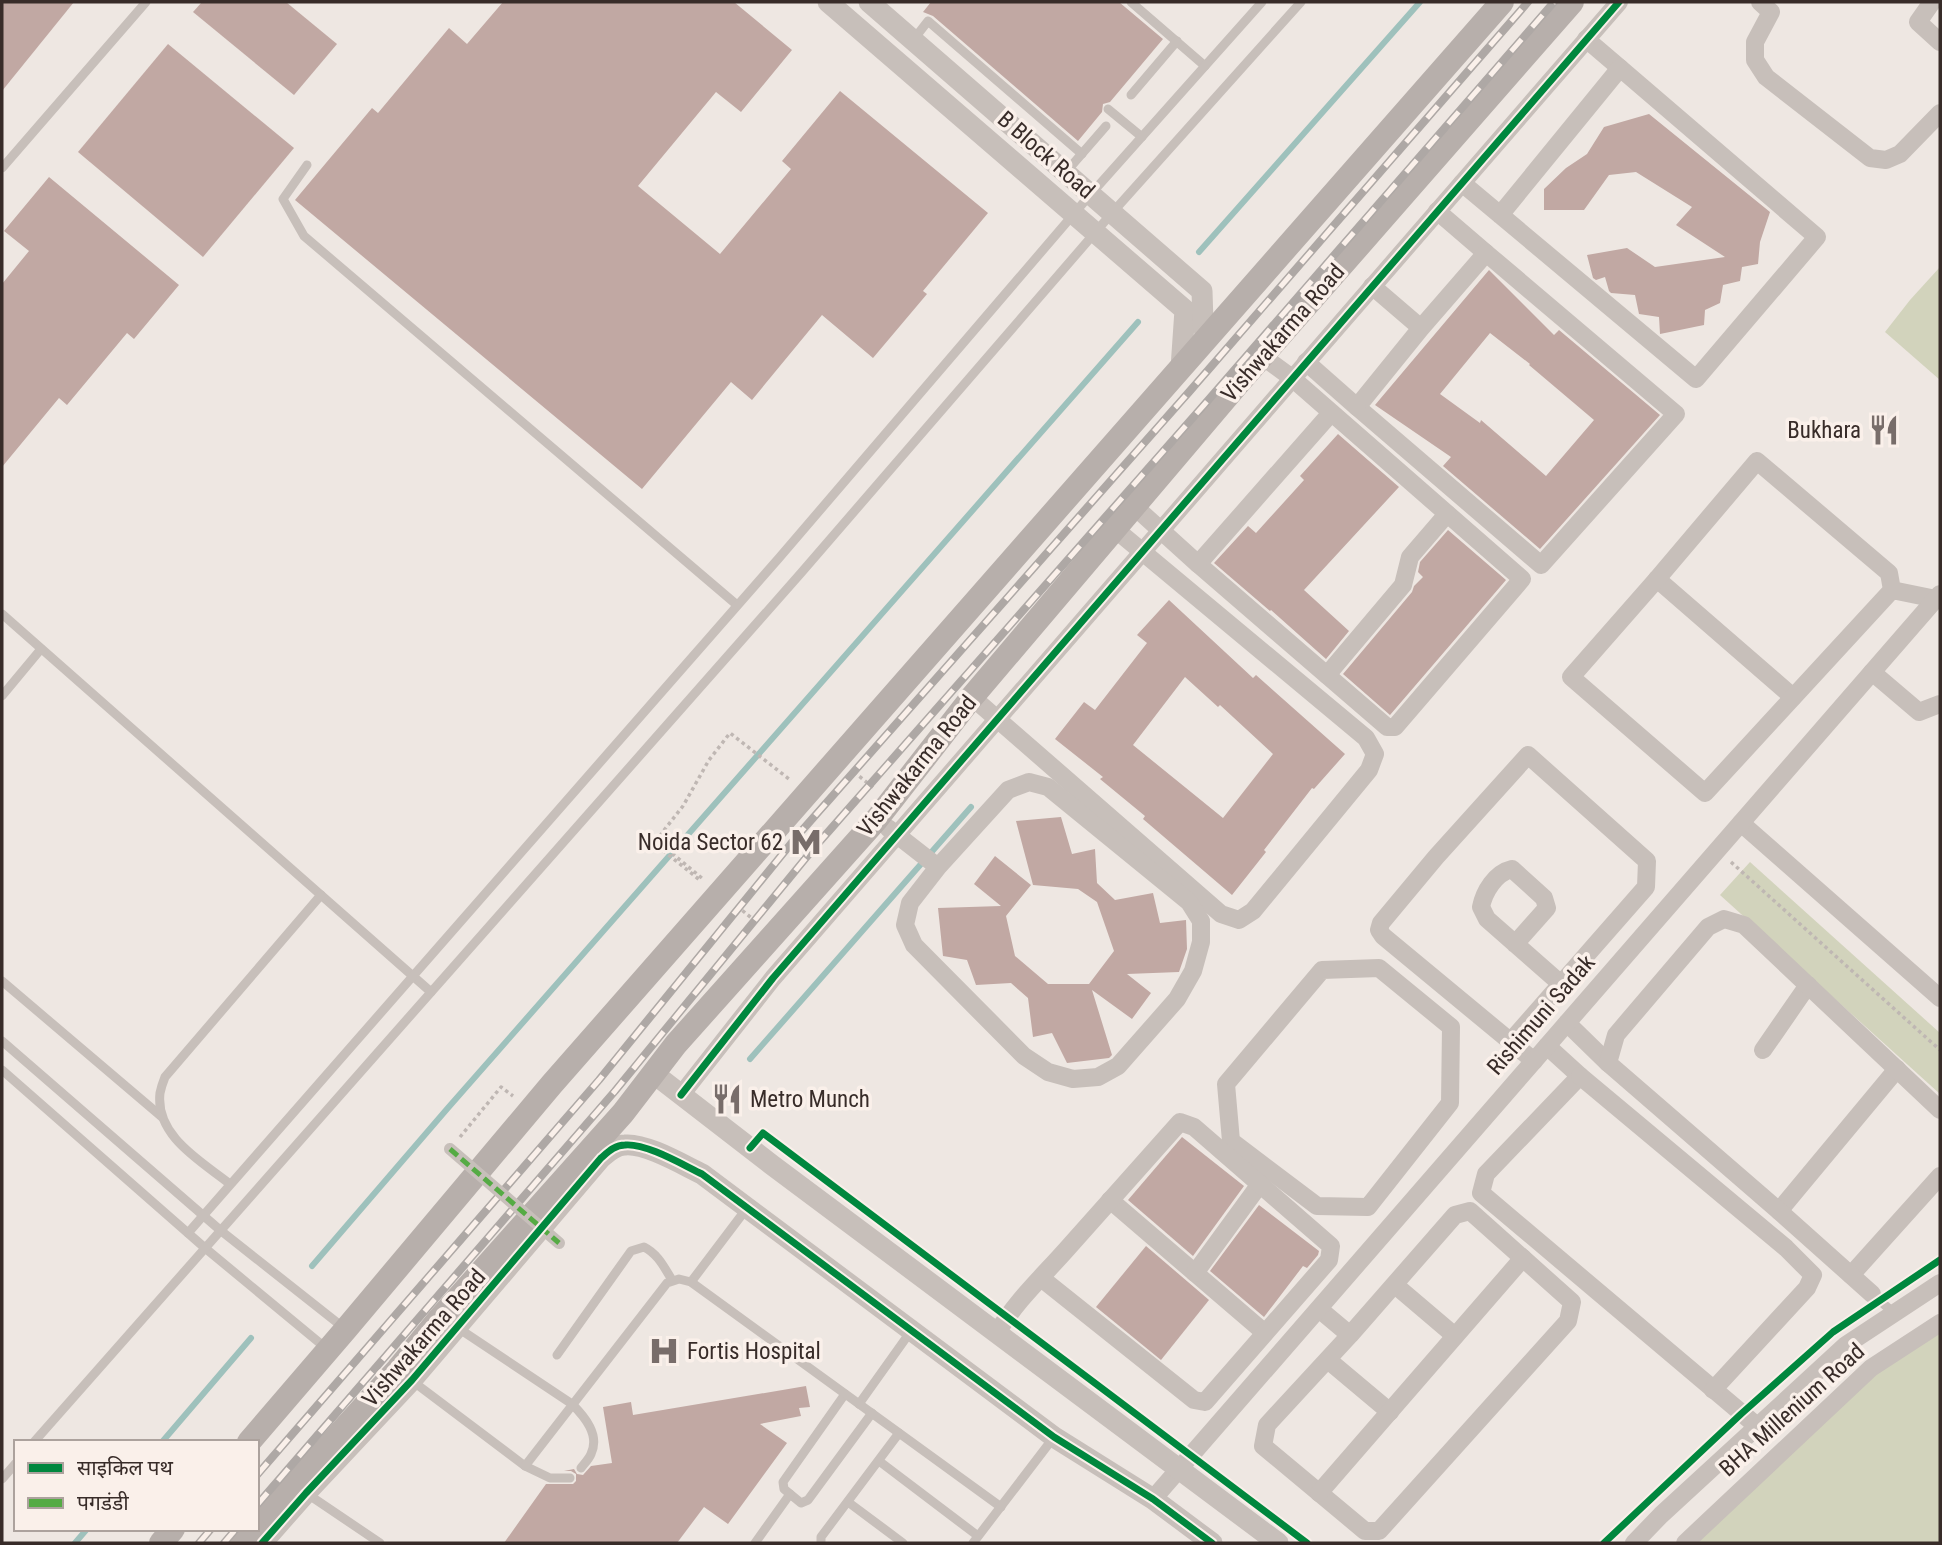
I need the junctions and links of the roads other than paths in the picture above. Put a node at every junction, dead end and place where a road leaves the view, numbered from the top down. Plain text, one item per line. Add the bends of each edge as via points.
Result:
1 (146, 2) edge
2 (828, 2) edge
3 (869, 2) edge
4 (1131, 2) edge
5 (1262, 2) edge
6 (1301, 2) edge
7 (1502, 2) edge
8 (1573, 2) edge
9 (1619, 2) edge
10 (1760, 2) edge
11 (1932, 2) edge
12 (914, 39) junction
13 (1586, 39) junction
14 (1177, 41) junction
15 (1940, 42) edge
16 (1205, 66) junction
17 (1620, 68) junction
18 (1131, 95) dead end
19 (1108, 109) dead end
20 (1940, 113) edge
21 (1106, 126) dead end
22 (1142, 137) junction
23 (1082, 154) junction
24 (307, 165) dead end
25 (2, 168) edge
26 (1065, 173) junction
27 (1462, 183) junction
28 (1090, 195) junction
29 (1437, 211) junction
30 (1112, 213) junction
31 (1074, 214) junction
32 (1500, 215) junction
33 (1096, 232) junction
34 (1486, 253) junction
35 (1372, 286) junction
36 (1421, 328) junction
37 (1206, 339) junction
38 (1262, 356) junction
39 (1306, 362) junction
40 (1181, 368) junction
41 (1292, 378) junction
42 (1357, 407) junction
43 (1331, 412) junction
44 (1135, 506) junction
45 (1447, 514) junction
46 (1115, 529) junction
47 (1161, 530) junction
48 (1142, 552) junction
49 (1198, 564) junction
50 (1657, 579) junction
51 (1892, 590) junction
52 (1938, 596) edge
53 (737, 605) junction
54 (2, 614) edge
55 (41, 649) junction
56 (1872, 672) junction
57 (1327, 675) junction
58 (2, 696) edge
59 (972, 697) junction
60 (1793, 697) junction
61 (1940, 703) edge
62 (997, 719) junction
63 (881, 808) junction
64 (1741, 823) junction
65 (897, 835) junction
66 (938, 867) junction
67 (321, 895) junction
68 (1516, 944) dead end
69 (413, 975) junction
70 (2, 981) edge
71 (1561, 984) junction
72 (1808, 985) junction
73 (431, 992) junction
74 (1940, 998) edge
75 (1567, 1023) junction
76 (2, 1041) edge
77 (1511, 1041) junction
78 (1547, 1046) junction
79 (1763, 1050) dead end
80 (1534, 1061) junction
81 (1608, 1063) junction
82 (1897, 1069) junction
83 (2, 1070) edge
84 (653, 1073) junction
85 (1580, 1076) junction
86 (681, 1095) junction
87 (1940, 1110) edge
88 (162, 1117) junction
89 (1417, 1145) junction
90 (450, 1149) road end
91 (1442, 1166) junction
92 (1395, 1172) junction
93 (1940, 1176) edge
94 (230, 1184) junction
95 (1260, 1184) junction
96 (1420, 1192) junction
97 (1110, 1200) junction
98 (747, 1208) junction
99 (1779, 1211) junction
100 (203, 1215) junction
101 (220, 1230) junction
102 (188, 1233) junction
103 (559, 1243) dead end
104 (205, 1248) junction
105 (1523, 1258) junction
106 (1195, 1273) junction
107 (1851, 1275) junction
108 (1041, 1278) junction
109 (672, 1280) junction
110 (691, 1282) junction
111 (1940, 1283) edge
112 (1395, 1285) junction
113 (1872, 1294) joint
114 (1319, 1308) junction
115 (1894, 1313) junction
116 (448, 1322) junction
117 (1940, 1324) edge
118 (346, 1329) junction
119 (911, 1331) junction
120 (997, 1333) junction
121 (1265, 1333) junction
122 (1350, 1335) junction
123 (1455, 1336) junction
124 (329, 1350) junction
125 (557, 1355) dead end
126 (1328, 1360) junction
127 (405, 1375) junction
128 (1713, 1390) junction
129 (845, 1394) junction
130 (572, 1404) junction
131 (859, 1404) junction
132 (1390, 1412) junction
133 (872, 1413) junction
134 (1757, 1426) junction
135 (899, 1433) junction
136 (1054, 1437) junction
137 (36, 1440) edge
138 (251, 1440) edge
139 (879, 1461) junction
140 (14, 1465) edge
141 (524, 1466) junction
142 (581, 1468) dead end
143 (1179, 1469) junction
144 (570, 1478) dead end
145 (2, 1479) edge
146 (1319, 1493) junction
147 (790, 1494) junction
148 (1153, 1499) junction
149 (293, 1500) junction
150 (848, 1502) junction
151 (1001, 1507) junction
152 (259, 1524) edge
153 (976, 1540) edge
154 (262, 1543) edge
155 (380, 1543) edge
156 (755, 1543) edge
157 (821, 1543) edge
158 (902, 1543) edge
159 (1212, 1543) edge
160 (1278, 1543) edge
161 (1634, 1543) edge
162 (1685, 1543) edge

1 - 25 lane
2 - 31 street, B Block Road
3 - 12 street
4 - 14 lane
5 - 16 lane
6 - 30 lane
7 - 37 main road
8 - 38 main road, Vishwakarma Road
9 - 13 street
10 - 20 street via 1771,12 1755,42 1755,60 1766,77 1870,158 1886,160 1900,154
11 - 15 street via 1918,22
12 - 23 lane via 928,21
12 - 26 street
13 - 17 street
13 - 27 street
14 - 16 lane
14 - 18 lane
16 - 22 lane
17 - 32 street
17 - 32 street via 1817,237 1696,379
19 - 22 lane
21 - 23 lane
22 - 28 lane
23 - 26 lane
24 - 53 lane via 283,200 304,236
26 - 28 street
27 - 29 street
27 - 32 street
28 - 30 street
28 - 31 lane
29 - 34 street
29 - 35 street
30 - 33 lane
30 - 37 street via 1202,290
31 - 33 street, B Block Road
31 - 53 lane
33 - 40 street, B Block Road via 1185,310
33 - 73 lane
34 - 36 street
34 - 42 street via 1676,414 1541,565
35 - 36 street
35 - 39 street
36 - 42 street
37 - 40 main road
38 - 41 street
38 - 44 main road, Vishwakarma Road
39 - 41 street
39 - 42 street
40 - 118 main road via 531,1109
41 - 43 street
41 - 47 street
43 - 45 street
43 - 49 street
44 - 46 main road, Vishwakarma Road
44 - 47 street
45 - 57 street via 1410,557 1403,584
45 - 57 street via 1522,579 1395,727 1387,727
46 - 48 street
46 - 59 main road, Vishwakarma Road
47 - 48 street
47 - 49 street
48 - 62 street
48 - 62 street via 1366,738 1375,754 1369,770 1253,911 1239,920 1221,914
49 - 57 street
50 - 51 street via 1757,461 1889,572
50 - 60 street
50 - 60 street via 1570,677 1705,793
51 - 52 street
51 - 60 street
52 - 56 street, Rishimuni Sadak
53 - 69 lane
54 - 55 lane
55 - 58 lane
55 - 67 lane
56 - 61 street via 1919,712
56 - 64 street, Rishimuni Sadak
59 - 62 street
59 - 63 main road, Vishwakarma Road
62 - 65 street
63 - 65 street
63 - 84 main road, Vishwakarma Road
64 - 74 street
64 - 75 street, Rishimuni Sadak
65 - 66 street
65 - 86 street via 773,978
66 - 66 street via 910,903 905,925 914,945 1024,1056 1048,1072 1073,1079 1098,1077 1118,1066 1177,999 1192,971 1201,942 1200,921 1189,902 1048,787 1029,782 1008,790
67 - 69 lane
67 - 88 lane via 165,1077 160,1093
68 - 71 street
69 - 73 lane
69 - 94 lane
70 - 88 lane
71 - 77 street
71 - 77 street via 1646,887 1647,861 1528,755 1428,867 1379,930
72 - 79 street
72 - 81 street via 1744,925 1724,919 1708,927 1616,1035
72 - 82 street
73 - 101 lane
75 - 78 street, Rishimuni Sadak
75 - 81 street
76 - 100 lane
77 - 80 street
78 - 80 street, Rishimuni Sadak
78 - 85 street
80 - 91 street, Rishimuni Sadak
81 - 99 street
82 - 87 street
82 - 99 street
83 - 102 lane
84 - 86 street
84 - 116 main road, Vishwakarma Road
85 - 128 street via 1813,1275 1807,1288
85 - 128 street via 1486,1174 1481,1193
86 - 120 street
88 - 94 lane via 174,1139
89 - 91 street
89 - 92 street
89 - 92 street via 1450,1103 1451,1027 1379,968 1322,970 1226,1084 1231,1141 1317,1206 1368,1207
90 - 103 street, bridge
91 - 96 street, Rishimuni Sadak
92 - 96 street
93 - 107 street
94 - 100 lane
95 - 97 street via 1194,1127 1180,1122
95 - 106 street
95 - 121 street via 1331,1246 1329,1260
96 - 114 street, Rishimuni Sadak
97 - 106 street
97 - 108 street
98 - 110 lane
98 - 116 street via 702,1174 648,1149 625,1145 612,1149
98 - 119 street
99 - 107 street
100 - 101 lane
100 - 102 lane
101 - 104 lane
101 - 118 lane
102 - 104 lane
104 - 124 lane
104 - 137 lane
105 - 112 street via 1470,1211 1455,1215
105 - 123 street
105 - 146 street via 1572,1302 1568,1321 1378,1531 1365,1531
106 - 121 street
107 - 113 street
108 - 120 street
108 - 121 street via 1194,1400 1205,1402
109 - 110 lane
109 - 125 lane via 651,1250 631,1251
109 - 130 lane
110 - 129 lane
111 - 115 street, BHA Millenium Road
112 - 122 street
112 - 123 street
113 - 115 lane
114 - 122 street
114 - 143 street, Rishimuni Sadak
115 - 134 street, BHA Millenium Road via 1846,1345
116 - 127 main road, Vishwakarma Road
116 - 130 lane
117 - 162 street, BHA Millenium Road via 1871,1368
118 - 124 main road
119 - 131 lane
119 - 136 street
120 - 143 street
122 - 126 street
123 - 132 street
124 - 138 main road
126 - 132 street
126 - 146 street via 1267,1425 1263,1446
127 - 141 lane
127 - 149 main road, Vishwakarma Road
128 - 134 street
129 - 131 lane
129 - 147 lane via 783,1482
130 - 141 lane
130 - 142 lane via 591,1427 593,1439 592,1453
131 - 133 lane
132 - 146 street
133 - 135 lane
133 - 147 lane via 808,1500 801,1503
134 - 161 street, BHA Millenium Road
135 - 139 lane
135 - 151 lane
136 - 148 street
136 - 151 lane
139 - 150 lane
139 - 153 lane
140 - 145 lane
141 - 144 lane via 550,1478
143 - 148 street, Rishimuni Sadak
143 - 160 street
147 - 156 lane
148 - 159 street
149 - 152 main road, Vishwakarma Road
149 - 154 street
149 - 155 lane
150 - 157 lane
150 - 158 lane
151 - 153 lane

